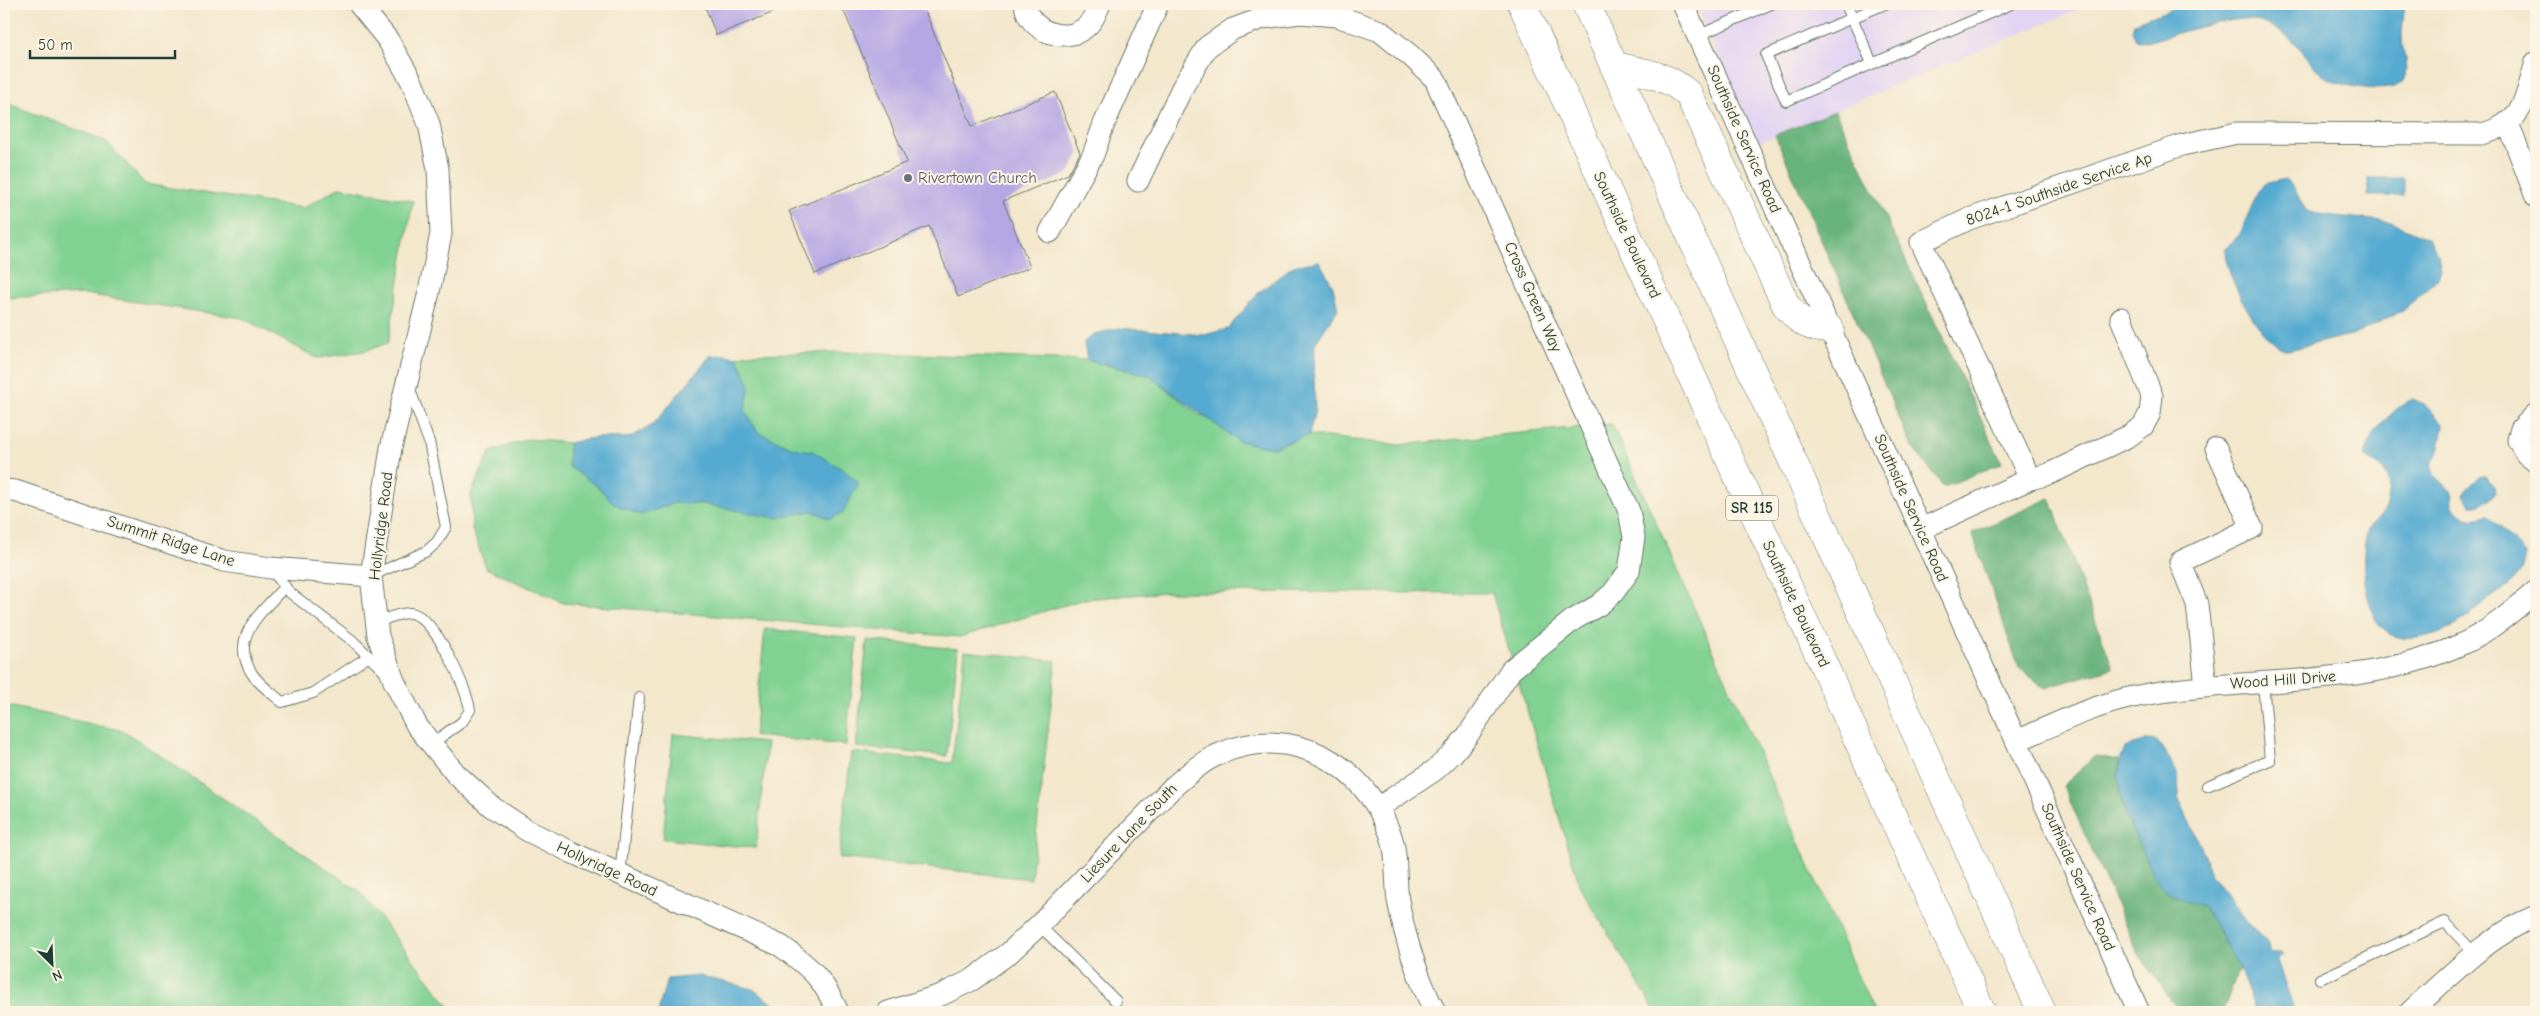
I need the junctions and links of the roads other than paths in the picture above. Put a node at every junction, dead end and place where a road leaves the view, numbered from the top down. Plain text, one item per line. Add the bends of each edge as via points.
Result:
1 (359, 4) edge
2 (1025, 4) edge
3 (1100, 4) edge
4 (1158, 4) edge
5 (1522, 4) edge
6 (1586, 4) edge
7 (1683, 4) edge
8 (1771, 4) edge
9 (1846, 4) edge
10 (1885, 4) edge
11 (2011, 4) edge
12 (1852, 18) junction
13 (1697, 36) junction
14 (2536, 62) edge
15 (1872, 63) junction
16 (1615, 66) junction
17 (2508, 123) junction
18 (1138, 181) dead end
19 (2536, 197) edge
20 (1050, 232) dead end
21 (2121, 318) dead end
22 (1830, 329) junction
23 (408, 384) junction
24 (2536, 414) edge
25 (2216, 448) dead end
26 (2536, 462) edge
27 (2030, 479) junction
28 (4, 490) edge
29 (1921, 529) junction
30 (270, 568) junction
31 (372, 576) junction
32 (285, 586) junction
33 (2536, 591) edge
34 (377, 622) junction
35 (369, 656) junction
36 (394, 681) junction
37 (2263, 682) junction
38 (2206, 686) junction
39 (639, 698) dead end
40 (2016, 741) junction
41 (431, 744) junction
42 (2207, 786) dead end
43 (1378, 808) junction
44 (620, 875) junction
45 (2536, 916) edge
46 (1039, 925) junction
47 (2475, 954) junction
48 (2320, 979) dead end
49 (1116, 1001) dead end
50 (838, 1012) edge
51 (888, 1012) edge
52 (1434, 1012) edge
53 (1982, 1012) edge
54 (2042, 1012) edge
55 (2138, 1012) edge
56 (2410, 1012) edge

1 - 23 street, Hollyridge Road via 388,40 412,80 429,124 438,168 441,234
2 - 3 street via 1031,20 1042,31 1056,36 1071,35 1085,28 1095,17
4 - 20 street via 1093,155
5 - 53 highway, Southside Boulevard / SR 115
6 - 16 highway
7 - 13 street, Southside Service Road
8 - 13 lane
9 - 12 lane
10 - 12 lane
11 - 15 lane
12 - 15 lane
12 - 15 lane via 1766,55 1786,101
13 - 22 street, Southside Service Road
14 - 17 street, 8024-1 Southside Service Ap via 2522,107
16 - 22 highway via 1662,77 1679,85 1689,95 1786,305 1802,323 1813,328
16 - 54 highway
17 - 19 street
17 - 27 street, 8024-1 Southside Service Ap via 2482,134 2236,133 2182,145 1969,220 1921,242
18 - 43 street, Cross Green Way via 1182,88 1207,48 1233,29 1262,18 1300,13 1337,16 1380,32 1435,79 1629,511 1634,537 1629,572 1613,593 1573,620 1511,670 1452,754 1435,770
21 - 27 street via 2152,396 2150,413 2143,426 2129,436 2049,474
22 - 29 street, Southside Service Road
23 - 31 street, Hollyridge Road via 391,448
23 - 31 lane via 429,442 446,527 438,542 427,551
24 - 26 street via 2520,429 2518,440 2526,454
25 - 38 street via 2252,528 2180,562 2197,604
27 - 29 street
28 - 30 street, Summit Ridge Lane via 16,491 224,561
29 - 40 street, Southside Service Road
30 - 31 street, Summit Ridge Lane
30 - 32 lane
31 - 34 street, Hollyridge Road
32 - 35 lane
32 - 35 lane via 249,626 244,642 247,665 254,677 282,702 314,693
33 - 37 street, Wood Hill Drive via 2486,631 2428,658 2359,674
34 - 36 street, Hollyridge Road via 378,636
34 - 41 lane via 409,613 416,615 438,640 463,686 470,710 462,722
35 - 36 lane
36 - 41 street, Hollyridge Road via 417,726
37 - 38 street, Wood Hill Drive
37 - 42 lane via 2270,760
38 - 40 street, Wood Hill Drive via 2136,696 2059,721
39 - 44 lane
40 - 55 street, Southside Service Road
41 - 44 street, Hollyridge Road via 456,774 492,807 528,831
43 - 46 street, Liesure Lane South via 1357,780 1335,762 1311,749 1283,744 1247,744 1220,753 1172,788
43 - 52 street, Liesure Lane South via 1391,834 1398,900 1409,943
44 - 50 street, Hollyridge Road via 782,946 826,987
45 - 47 street via 2502,934
46 - 49 lane
46 - 51 street, Liesure Lane South via 1009,953 972,980 941,995
47 - 48 lane via 2445,922
47 - 56 street

